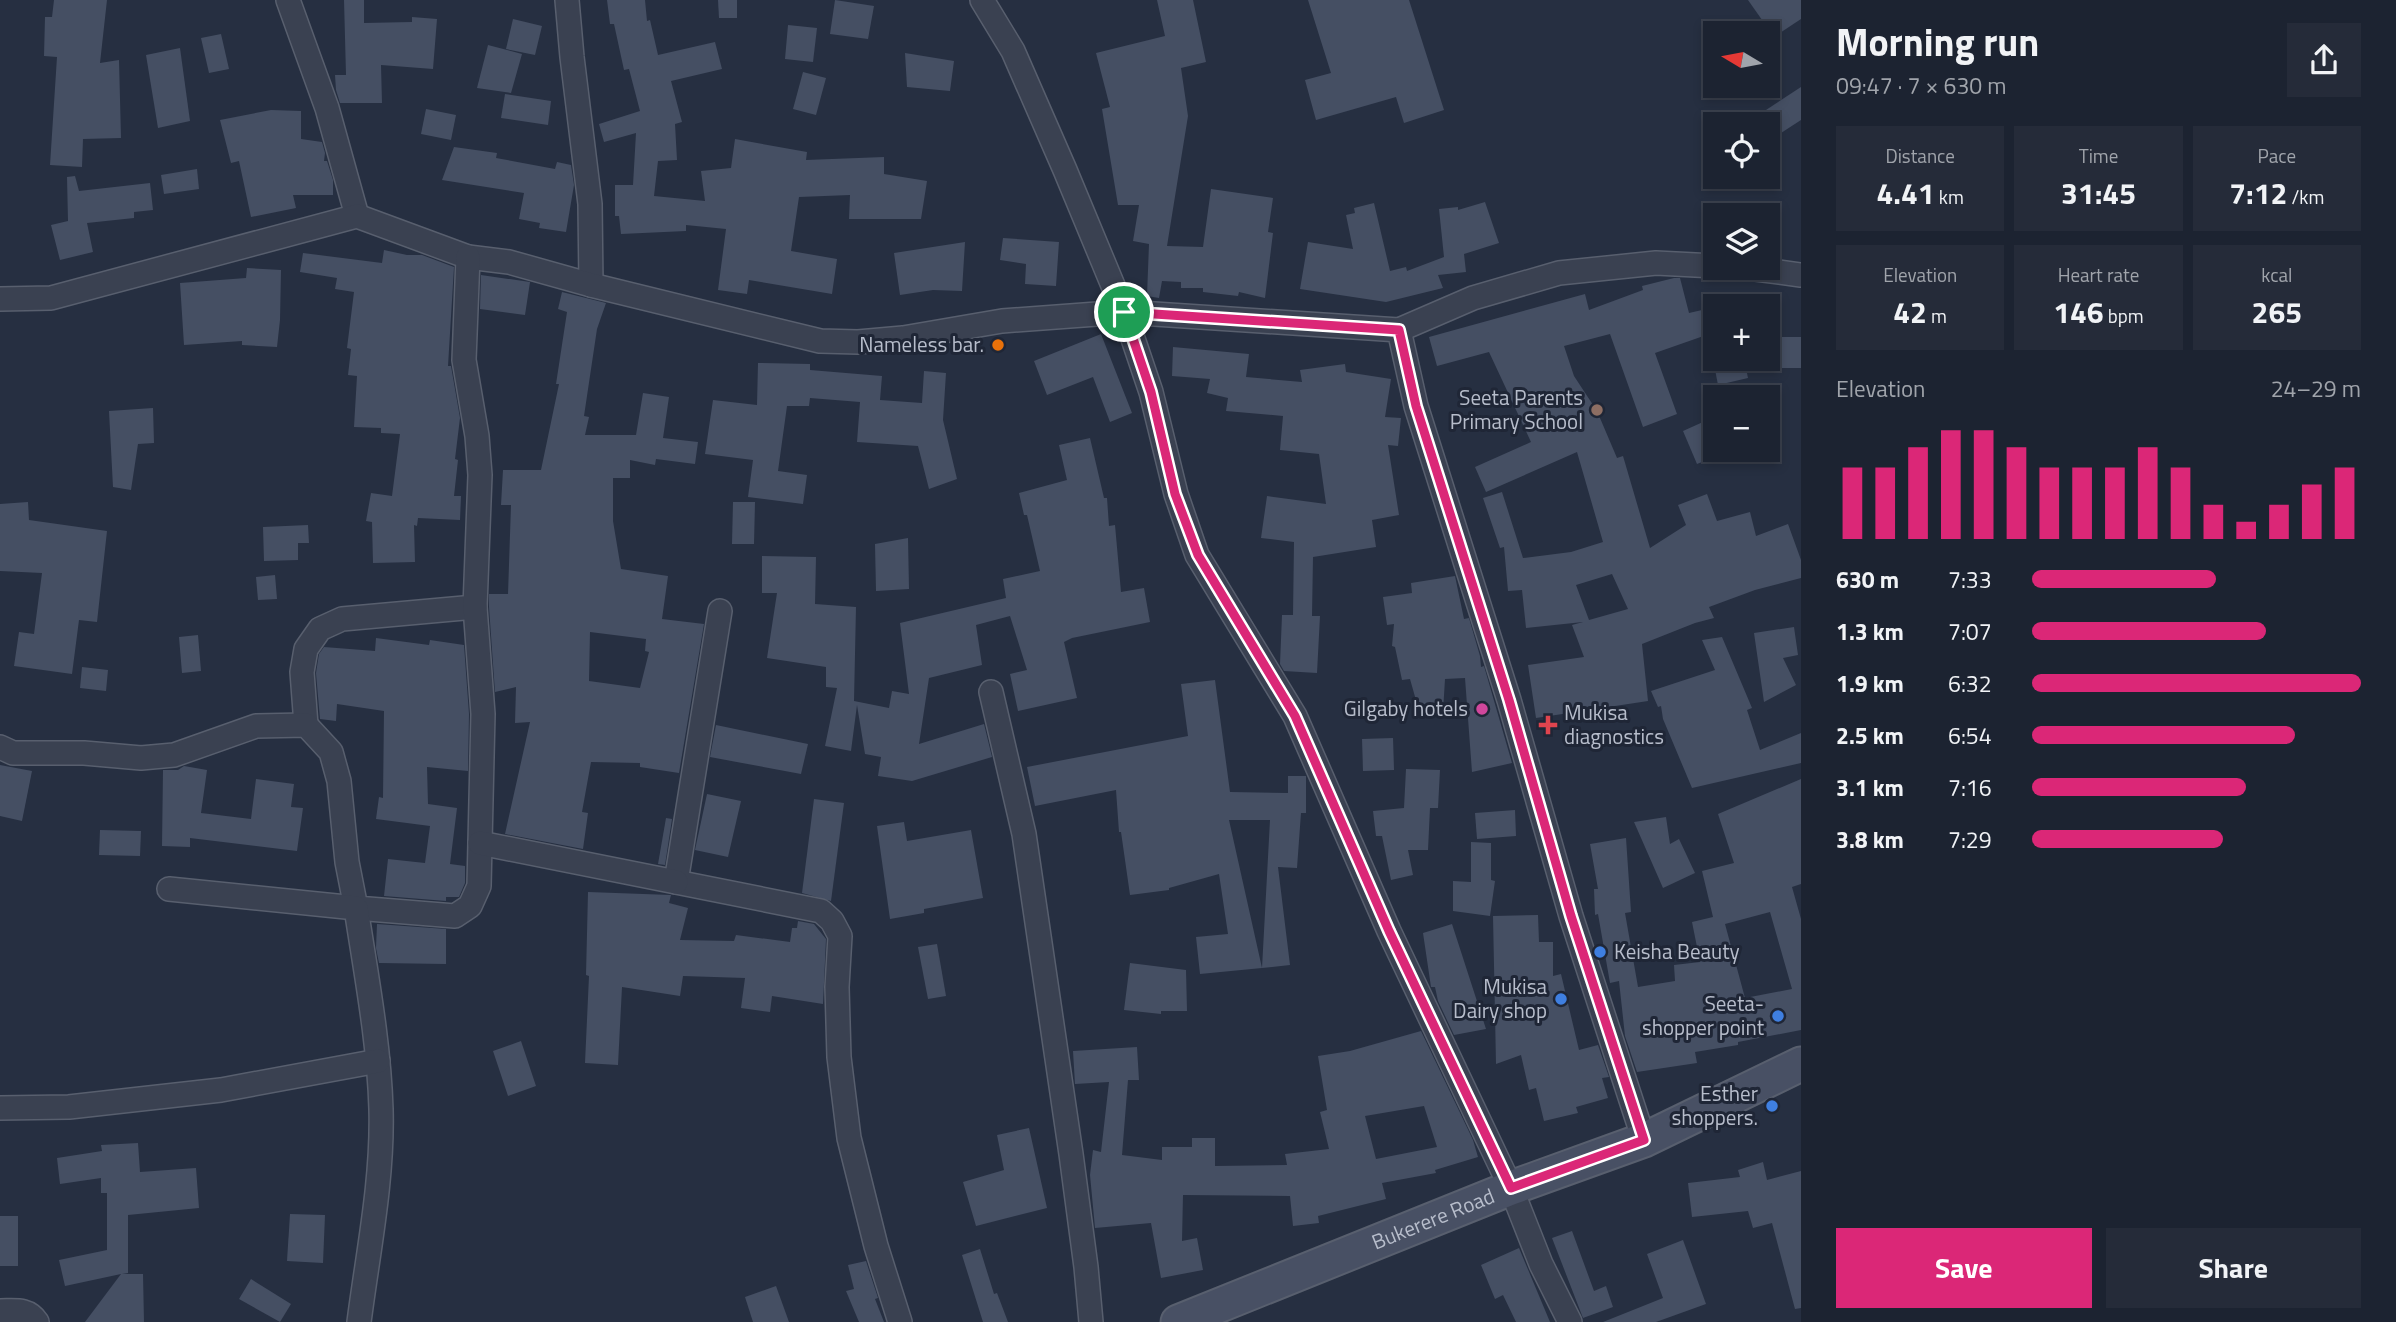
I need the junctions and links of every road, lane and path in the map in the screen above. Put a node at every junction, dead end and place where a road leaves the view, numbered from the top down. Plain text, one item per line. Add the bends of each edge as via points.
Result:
1 (288, 0) edge
2 (567, 0) edge
3 (982, 0) edge
4 (357, 216) junction
5 (468, 257) junction
6 (1703, 265) edge
7 (1780, 272) edge
8 (1801, 275) edge
9 (591, 285) junction
10 (0, 299) edge
11 (1124, 312) junction
12 (1399, 330) junction
13 (475, 607) junction
14 (720, 611) dead end
15 (991, 692) dead end
16 (306, 725) junction
17 (0, 747) edge
18 (480, 843) junction
19 (676, 882) junction
20 (169, 889) dead end
21 (356, 908) junction
22 (378, 1061) junction
23 (1801, 1064) edge
24 (0, 1108) edge
25 (1644, 1140) junction
26 (1511, 1188) junction
27 (0, 1311) edge
28 (37, 1322) edge
29 (359, 1322) edge
30 (900, 1322) edge
31 (1091, 1322) edge
32 (1178, 1322) edge
33 (1570, 1322) edge

1 - 4 street via 327,108
2 - 9 street via 590,204
3 - 11 street via 1013,51
4 - 5 street
4 - 10 street via 51,298
5 - 9 street via 509,262
5 - 13 street via 464,360 480,475
6 - 12 street via 1656,262 1559,273 1473,298
7 - 8 street
9 - 11 street via 820,341 903,338 1002,321
11 - 12 street
11 - 26 street via 1151,392 1175,494 1198,555 1295,716 1389,931
12 - 25 street via 1416,406
13 - 16 street via 342,619 320,629 306,649 302,672
13 - 18 street via 484,714
14 - 19 street
15 - 31 street via 1024,834
16 - 17 street via 256,726 174,755 141,758 13,753
16 - 21 street via 331,752 339,780
18 - 19 street
18 - 21 street via 478,886 470,906 456,916
19 - 30 street via 821,912 840,936 839,1057 849,1138
20 - 21 street
21 - 22 street
22 - 24 street via 221,1090 69,1107
22 - 29 street via 379,1167
23 - 25 main road, Bukerere Road
25 - 26 main road, Bukerere Road
26 - 32 main road, Bukerere Road
26 - 33 street
27 - 28 street via 25,1311

